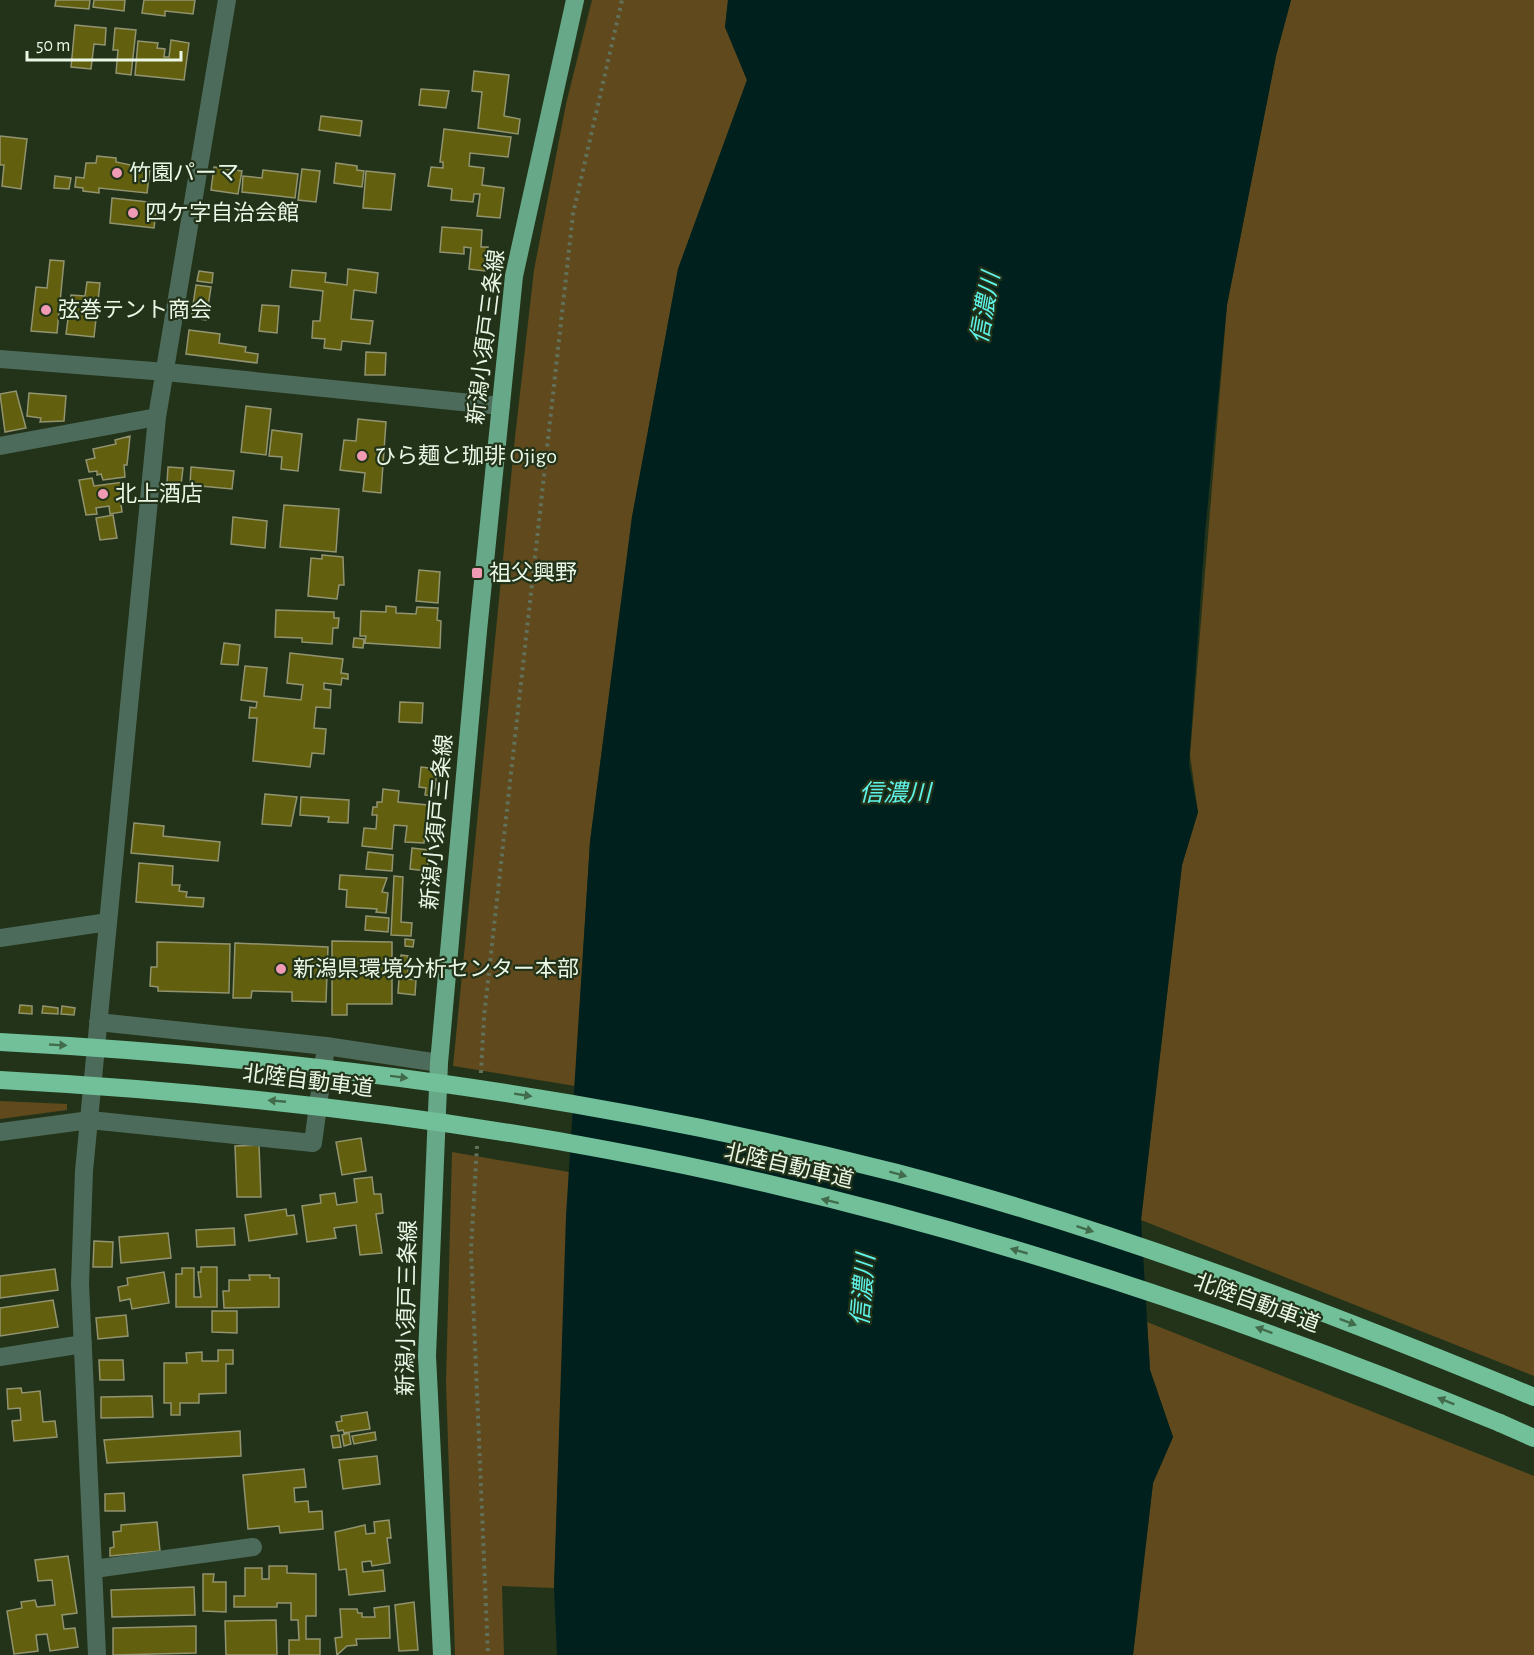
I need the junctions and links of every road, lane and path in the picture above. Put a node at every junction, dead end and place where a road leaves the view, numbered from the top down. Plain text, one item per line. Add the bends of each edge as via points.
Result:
1 (227, 0) edge
2 (575, 0) edge
3 (622, 0) edge
4 (0, 359) edge
5 (166, 372) junction
6 (501, 406) junction
7 (157, 417) junction
8 (0, 446) edge
9 (108, 922) junction
10 (0, 938) edge
11 (98, 1022) junction
12 (0, 1042) edge
13 (326, 1046) junction
14 (439, 1063) junction
15 (481, 1075) dead end
16 (0, 1080) edge
17 (90, 1120) junction
18 (0, 1132) edge
19 (477, 1145) dead end
20 (83, 1344) junction
21 (0, 1357) edge
22 (1534, 1397) edge
23 (1534, 1438) edge
24 (253, 1547) dead end
25 (94, 1569) junction
26 (97, 1655) edge
27 (442, 1655) edge
28 (488, 1655) edge

1 - 5 street
2 - 6 main road, 新潟小須戸三条線 via 514,276
3 - 15 path via 573,214 485,1005
4 - 5 street
5 - 6 street
5 - 7 street
6 - 14 main road, 新潟小須戸三条線
7 - 8 street
7 - 9 street
9 - 10 street
9 - 11 street
11 - 13 street
11 - 17 street
12 -> 22 highway, 北陸自動車道, bridge via 141,1050 465,1085 608,1108 756,1140 899,1174 1158,1252 1394,1339
13 - 14 street
13 - 17 street via 313,1143
14 - 27 main road, 新潟小須戸三条線 via 427,1356
23 -> 16 highway, 北陸自動車道, bridge via 1378,1373 1153,1292 897,1217 751,1181 605,1149 460,1124 243,1098
17 - 18 street
17 - 20 street via 80,1228
19 - 28 path via 471,1250
20 - 21 street
20 - 25 street
24 - 25 street
25 - 26 street

